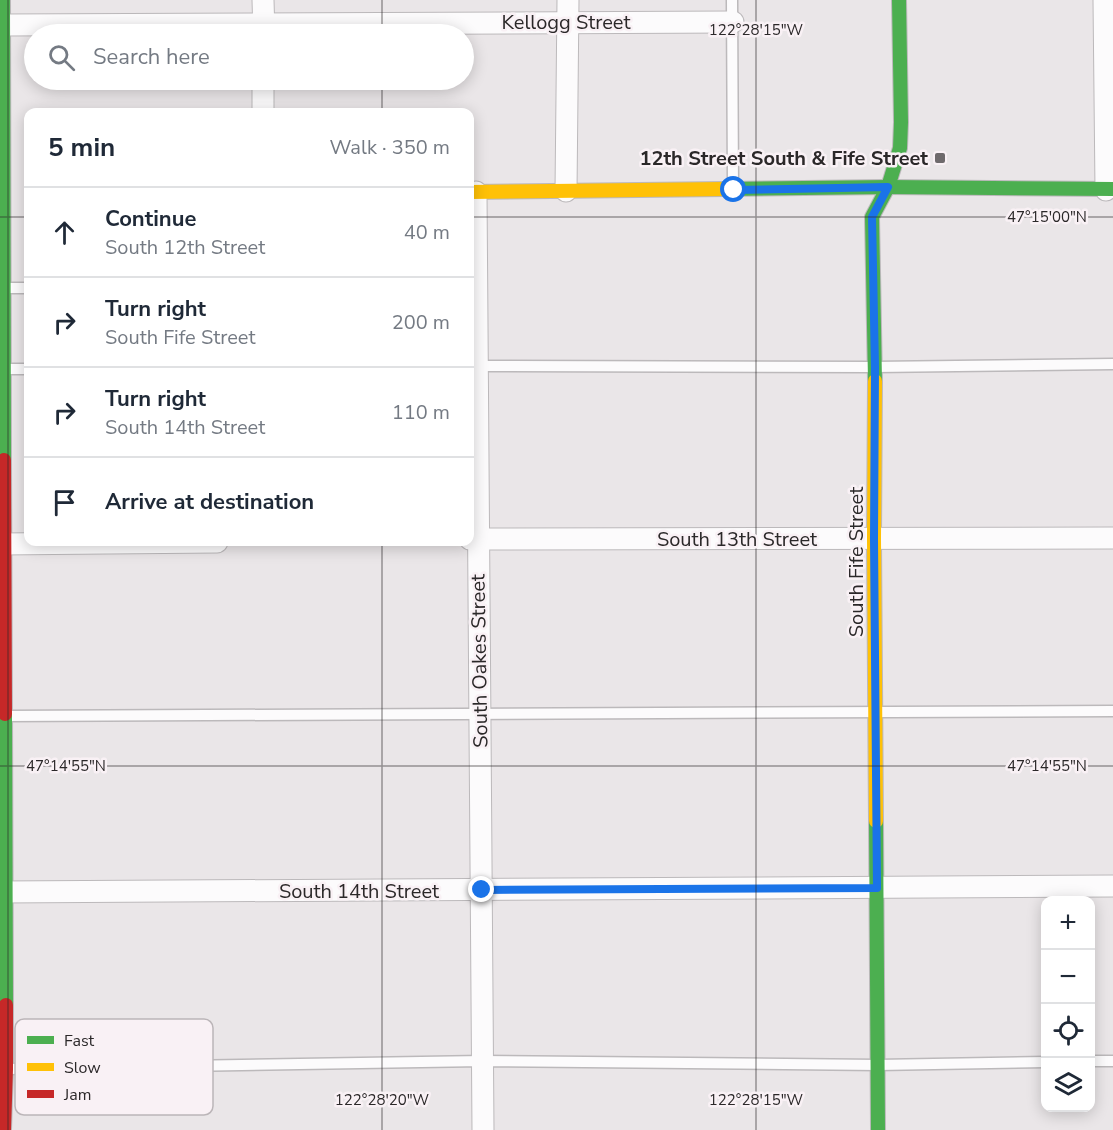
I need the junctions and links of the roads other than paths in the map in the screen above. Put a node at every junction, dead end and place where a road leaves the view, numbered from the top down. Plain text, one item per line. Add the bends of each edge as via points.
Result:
1 (3, 0) edge
2 (264, 0) edge
3 (568, 0) edge
4 (732, 0) edge
5 (899, 0) edge
6 (1104, 0) edge
7 (568, 22) junction
8 (733, 22) junction
9 (264, 24) edge
10 (474, 24) edge
11 (3, 26) junction
12 (24, 26) edge
13 (2, 57) edge
14 (263, 90) edge
15 (263, 108) edge
16 (888, 187) junction
17 (1110, 189) edge
18 (734, 190) junction
19 (566, 191) junction
20 (474, 192) edge
21 (2, 194) edge
22 (20, 194) dead end
23 (4, 288) junction
24 (24, 288) edge
25 (1113, 364) edge
26 (474, 366) edge
27 (875, 367) junction
28 (2, 369) edge
29 (24, 369) edge
30 (1113, 538) edge
31 (474, 539) edge
32 (874, 539) junction
33 (2, 544) edge
34 (24, 544) edge
35 (1113, 711) edge
36 (876, 712) junction
37 (480, 714) junction
38 (2, 716) edge
39 (1113, 886) edge
40 (877, 888) junction
41 (482, 890) junction
42 (2, 892) edge
43 (482, 1061) junction
44 (1095, 1061) edge
45 (1113, 1061) edge
46 (1041, 1062) edge
47 (213, 1065) edge
48 (878, 1065) junction
49 (3, 1069) edge
50 (4, 1130) edge
51 (483, 1130) edge
52 (878, 1130) edge

1 - 11 street
2 - 9 street
3 - 7 street
4 - 8 lane
5 - 16 street, South Fife Street via 900,148
6 - 17 street
7 - 8 street, Kellogg Street
7 - 10 street, Kellogg Street
7 - 19 street
8 - 18 lane
11 - 12 street, Kellogg Street
11 - 13 street
13 - 21 street
14 - 15 street
16 - 17 street
16 - 18 street
16 - 27 street, South Fife Street via 872,217
18 - 19 street
19 - 20 street
21 - 22 street
21 - 23 street
23 - 24 lane
23 - 28 street
25 - 27 lane
26 - 27 lane
27 - 32 street, South Fife Street
28 - 29 lane
28 - 33 street
30 - 32 street, South 13th Street
31 - 32 street, South 13th Street
31 - 37 street, South Oakes Street
32 - 36 street, South Fife Street
33 - 34 street
33 - 38 street
35 - 36 lane
36 - 37 lane
36 - 40 street, South Fife Street
37 - 38 lane
37 - 41 street, South Oakes Street
38 - 42 street
39 - 40 street, South 14th Street
40 - 41 street, South 14th Street
40 - 48 street, South Fife Street
41 - 42 street, South 14th Street
41 - 43 street, South Oakes Street
42 - 49 street
43 - 47 lane
43 - 48 lane
43 - 51 street, South Oakes Street
44 - 45 lane
46 - 48 lane
48 - 52 street, South Fife Street
49 - 50 street

